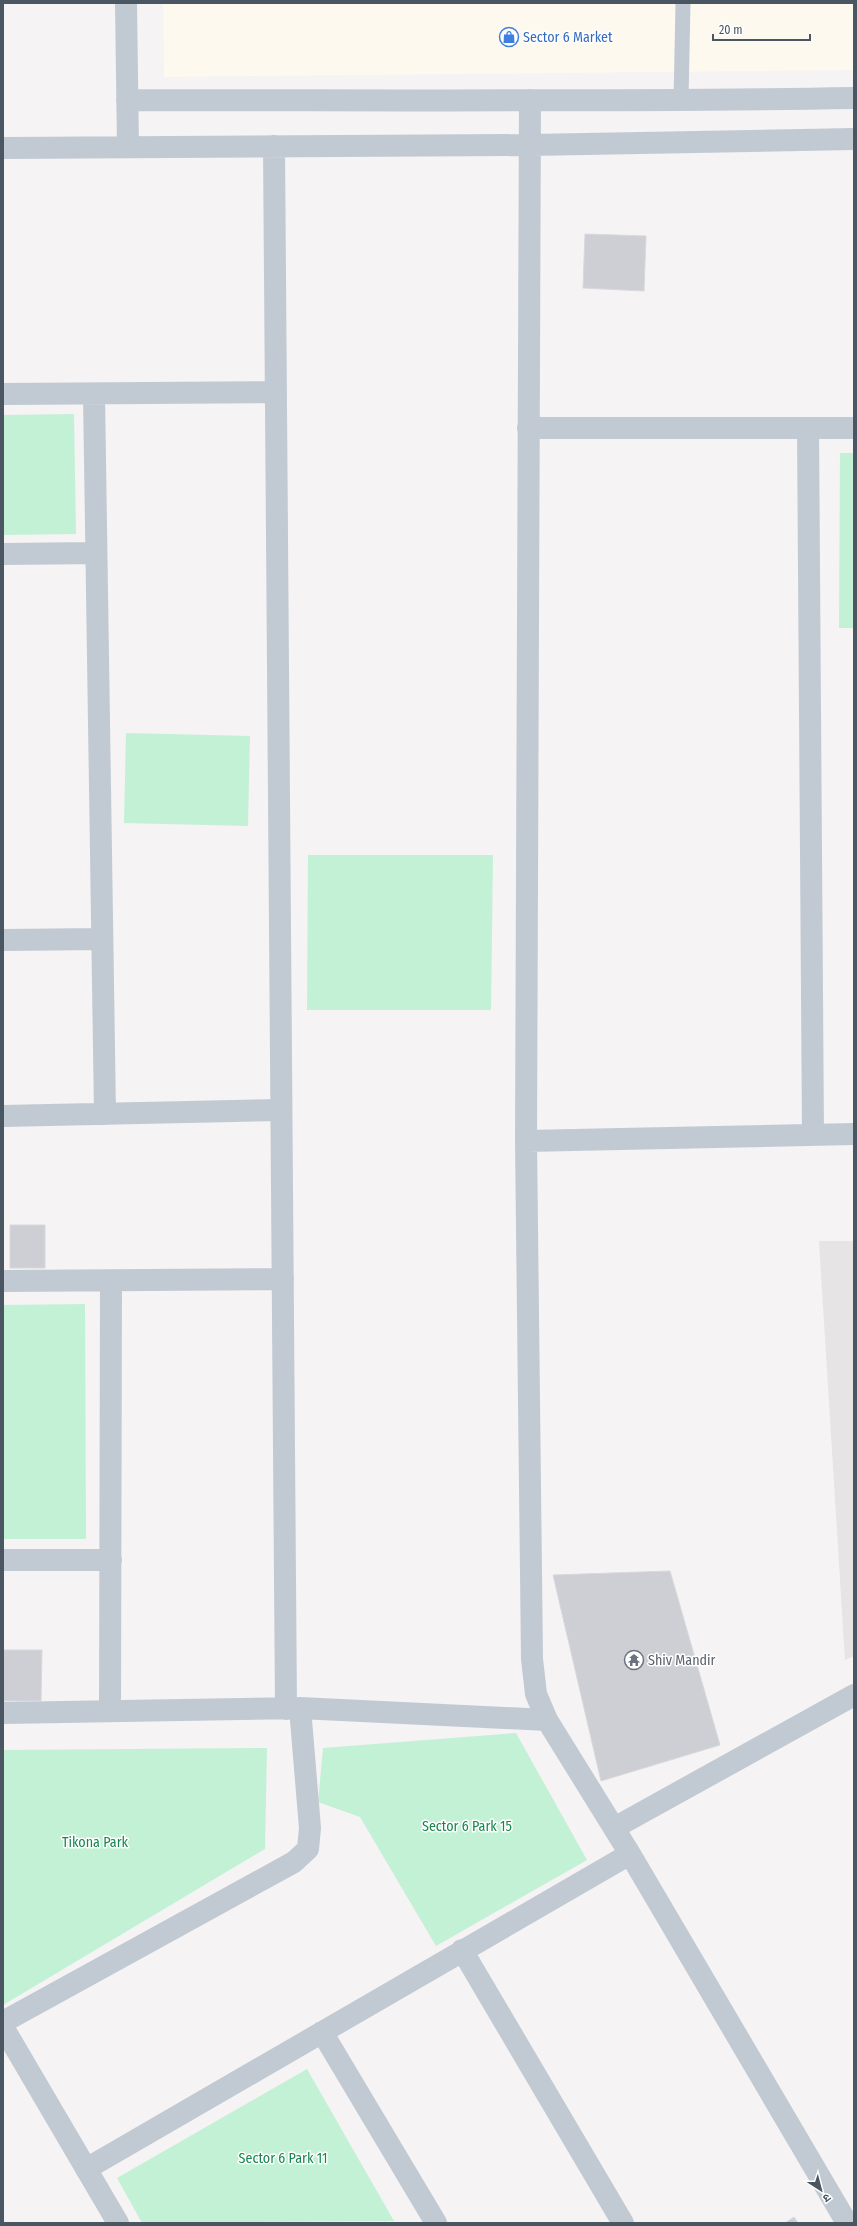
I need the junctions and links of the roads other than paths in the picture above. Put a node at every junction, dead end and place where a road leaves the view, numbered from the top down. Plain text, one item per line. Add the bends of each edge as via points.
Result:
1 (126, 3) edge
2 (683, 3) edge
3 (854, 98) edge
4 (127, 100) junction
5 (530, 100) junction
6 (681, 101) junction
7 (854, 139) edge
8 (530, 145) junction
9 (274, 146) junction
10 (128, 147) junction
11 (3, 148) edge
12 (276, 392) junction
13 (3, 394) edge
14 (94, 395) junction
15 (528, 428) junction
16 (808, 428) junction
17 (854, 428) edge
18 (96, 553) junction
19 (3, 554) edge
20 (102, 939) junction
21 (3, 940) edge
22 (281, 1110) junction
23 (105, 1114) junction
24 (3, 1116) edge
25 (854, 1134) edge
26 (813, 1135) junction
27 (526, 1141) junction
28 (283, 1279) junction
29 (111, 1280) junction
30 (3, 1281) edge
31 (3, 1560) edge
32 (111, 1560) junction
33 (854, 1695) edge
34 (293, 1709) junction
35 (110, 1711) junction
36 (3, 1713) edge
37 (547, 1720) junction
38 (614, 1828) junction
39 (630, 1854) junction
40 (462, 1950) junction
41 (3, 2022) edge
42 (3, 2027) edge
43 (322, 2032) junction
44 (86, 2169) junction
45 (431, 2221) edge
46 (118, 2223) edge
47 (623, 2223) edge
48 (847, 2223) edge

1 - 4 street
2 - 6 lane
3 - 6 street
4 - 5 street
4 - 10 street
5 - 6 street
5 - 8 street
7 - 8 street
8 - 9 street
8 - 15 street
9 - 10 street
9 - 12 street
10 - 11 street
12 - 14 street
12 - 22 street
13 - 14 street
14 - 18 street
15 - 16 street
15 - 27 street
16 - 17 street
16 - 26 street
18 - 19 street
18 - 20 street
20 - 21 street
20 - 23 street
22 - 23 street
22 - 28 street
23 - 24 street
25 - 26 street
26 - 27 street
27 - 37 street via 532,1659 536,1694
28 - 29 street
28 - 34 street
29 - 30 street
29 - 32 street
31 - 32 street
32 - 35 street
33 - 38 street
34 - 35 street
34 - 37 street
34 - 41 street via 310,1828 308,1849 294,1862
35 - 36 street
37 - 38 street
38 - 39 street
39 - 40 street
39 - 48 street
40 - 43 street
40 - 47 street
42 - 44 street
43 - 44 street
43 - 45 street
44 - 46 street

